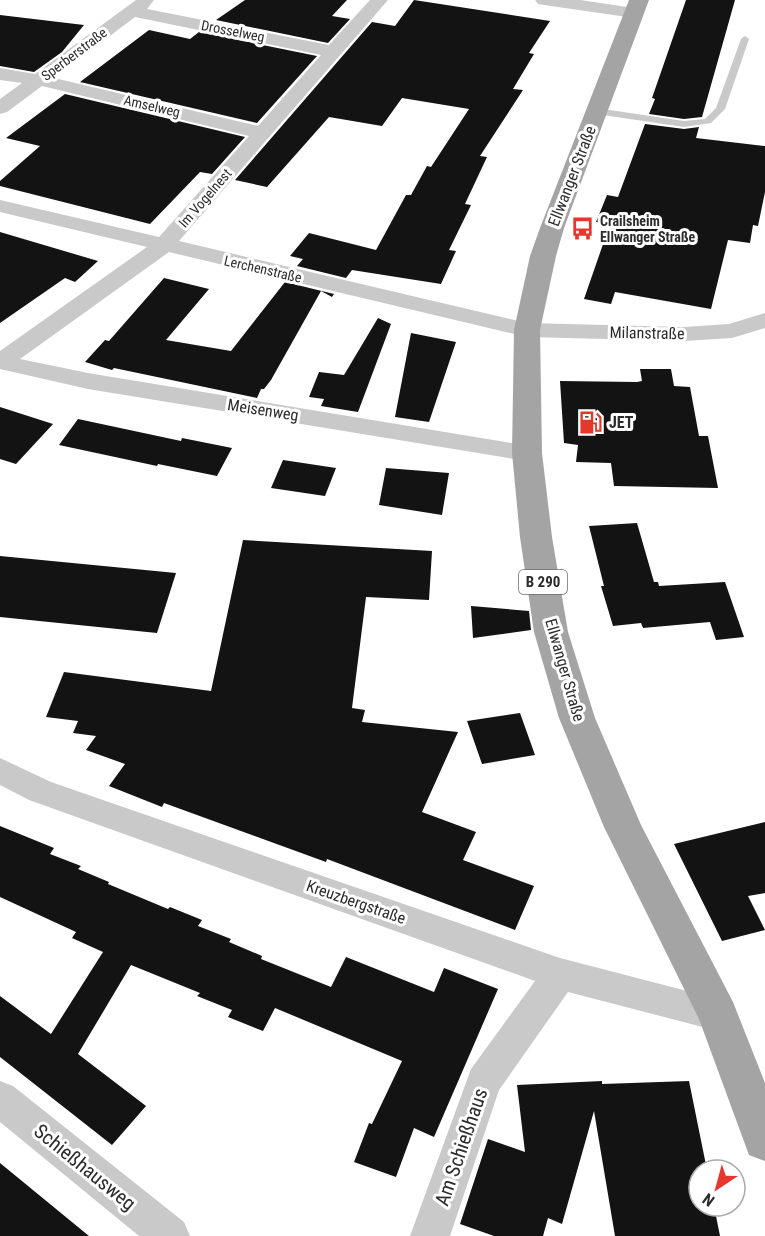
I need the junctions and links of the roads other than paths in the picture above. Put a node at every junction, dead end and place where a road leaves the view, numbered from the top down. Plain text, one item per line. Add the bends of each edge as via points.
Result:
1 (148, 0) edge
2 (379, 0) edge
3 (544, 0) edge
4 (637, 6) edge
5 (131, 11) junction
6 (745, 39) dead end
7 (335, 52) junction
8 (0, 74) edge
9 (40, 80) junction
10 (0, 108) edge
11 (596, 111) junction
12 (263, 133) junction
13 (0, 206) edge
14 (163, 246) junction
15 (765, 320) edge
16 (527, 330) junction
17 (0, 362) edge
18 (527, 453) junction
19 (0, 771) edge
20 (560, 974) junction
21 (718, 1015) junction
22 (0, 1099) edge
23 (765, 1140) edge
24 (170, 1236) edge
25 (430, 1236) edge

1 - 5 street, Sperberstraße
2 - 7 street, Im Vogelnest
3 - 4 street
4 - 11 main road, Ellwanger Straße / B 290
5 - 7 street, Drosselweg
5 - 9 street, Sperberstraße
6 - 11 lane via 720,109 708,121 684,124
7 - 12 street, Im Vogelnest
8 - 9 street, Amselweg
9 - 10 street, Sperberstraße
9 - 12 street, Amselweg
11 - 16 main road, Ellwanger Straße / B 290 via 549,237
12 - 14 street, Im Vogelnest
13 - 14 street, Lerchenstraße
14 - 16 street, Lerchenstraße
14 - 17 street, Im Vogelnest
15 - 16 street, Milanstraße via 732,331 684,334
16 - 18 main road, Ellwanger Straße / B 290
17 - 18 street, Meisenweg via 88,381
18 - 21 main road, Ellwanger Straße / B 290 via 551,632 577,718 623,827
19 - 20 street, Kreuzbergstraße via 40,791
20 - 21 street, Kreuzbergstraße
20 - 25 street, Am Schießhaus via 484,1081
21 - 23 main road, Ellwanger Straße / B 290
22 - 24 street, Schießhausweg

